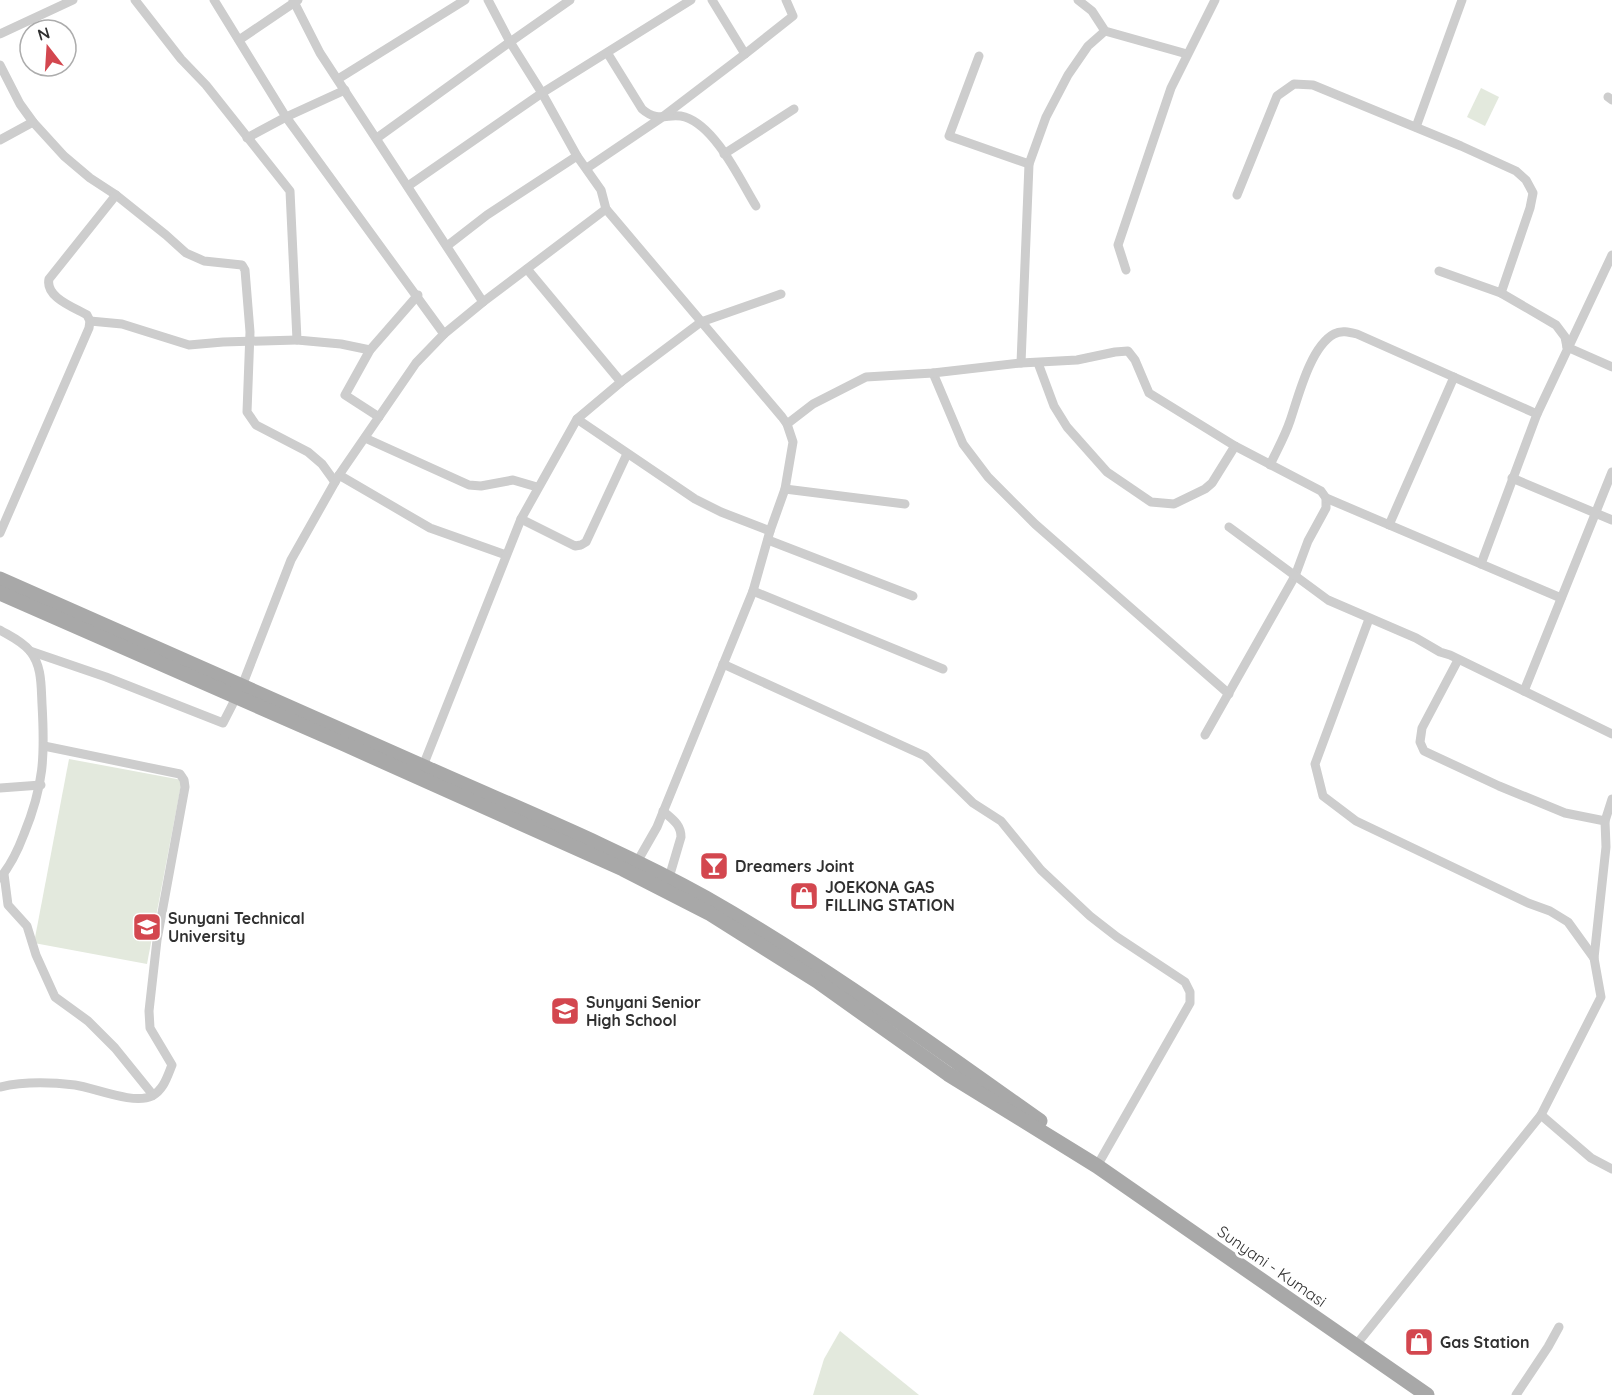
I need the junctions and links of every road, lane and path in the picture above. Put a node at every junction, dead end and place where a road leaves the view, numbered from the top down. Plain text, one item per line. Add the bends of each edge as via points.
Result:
1 (73, 0) edge
2 (135, 0) edge
3 (214, 0) edge
4 (465, 0) edge
5 (488, 0) edge
6 (570, 0) edge
7 (691, 0) edge
8 (712, 0) edge
9 (786, 0) edge
10 (1078, 0) edge
11 (1215, 0) edge
12 (1462, 0) edge
13 (295, 1) edge
14 (1105, 31) junction
15 (0, 34) edge
16 (239, 40) junction
17 (510, 42) junction
18 (608, 54) junction
19 (745, 54) junction
20 (1187, 54) junction
21 (979, 56) dead end
22 (0, 65) edge
23 (338, 80) junction
24 (345, 90) junction
25 (542, 93) junction
26 (794, 109) dead end
27 (286, 117) junction
28 (661, 118) junction
29 (33, 122) junction
30 (1416, 127) junction
31 (247, 138) junction
32 (377, 138) junction
33 (0, 140) edge
34 (724, 154) junction
35 (577, 156) junction
36 (1029, 164) junction
37 (587, 168) junction
38 (408, 186) junction
39 (116, 195) junction
40 (1237, 195) dead end
41 (756, 206) dead end
42 (606, 209) junction
43 (447, 246) junction
44 (1612, 255) edge
45 (527, 269) junction
46 (1126, 270) dead end
47 (1439, 271) dead end
48 (1501, 293) junction
49 (781, 294) dead end
50 (418, 296) junction
51 (483, 302) junction
52 (90, 321) junction
53 (701, 322) junction
54 (444, 334) junction
55 (297, 340) junction
56 (250, 341) junction
57 (1567, 347) junction
58 (370, 350) junction
59 (1021, 363) junction
60 (1038, 363) junction
61 (1612, 367) edge
62 (933, 373) junction
63 (1454, 377) junction
64 (621, 382) junction
65 (1537, 414) junction
66 (379, 417) junction
67 (577, 419) junction
68 (787, 424) junction
69 (365, 438) junction
70 (1235, 446) junction
71 (627, 454) junction
72 (1270, 465) junction
73 (1612, 472) edge
74 (1512, 478) junction
75 (337, 479) junction
76 (537, 487) junction
77 (785, 489) junction
78 (1326, 498) junction
79 (906, 504) dead end
80 (1594, 513) junction
81 (521, 519) junction
82 (1612, 520) edge
83 (1389, 525) junction
84 (1229, 527) dead end
85 (0, 533) edge
86 (769, 535) junction
87 (506, 555) junction
88 (1481, 564) junction
89 (1295, 576) junction
90 (0, 579) edge
91 (753, 591) junction
92 (0, 593) edge
93 (913, 596) dead end
94 (1561, 598) junction
95 (1369, 619) junction
96 (0, 630) edge
97 (30, 651) junction
98 (1458, 660) junction
99 (723, 664) junction
100 (943, 669) dead end
101 (239, 692) junction
102 (1524, 692) junction
103 (1229, 694) junction
104 (1612, 734) edge
105 (1205, 735) dead end
106 (44, 746) junction
107 (423, 766) junction
108 (41, 785) junction
109 (0, 788) edge
110 (1612, 799) edge
111 (663, 811) junction
112 (1605, 821) junction
113 (637, 862) junction
114 (2, 876) edge
115 (667, 884) junction
116 (1594, 958) junction
117 (1601, 997) junction
118 (1612, 1001) edge
119 (0, 1087) edge
120 (153, 1095) junction
121 (1541, 1115) junction
122 (1097, 1166) junction
123 (1612, 1169) edge
124 (1559, 1327) dead end
125 (1356, 1345) junction
126 (1427, 1395) edge
127 (1516, 1395) edge

1 - 15 street
2 - 31 street
3 - 16 street
4 - 23 street
5 - 17 street
6 - 17 street
7 - 18 street
8 - 19 street
9 - 19 street via 793,16
10 - 14 street via 1092,11
11 - 20 street
12 - 30 street
13 - 16 street
13 - 23 street
14 - 20 street
14 - 36 street via 1088,46 1068,75 1046,117
16 - 27 street
17 - 25 street
17 - 32 street
18 - 25 street
18 - 28 street via 642,109
19 - 28 street
20 - 46 street via 1171,88 1118,245
21 - 36 street via 949,135
22 - 29 street
23 - 24 street
24 - 27 street
24 - 32 street
25 - 35 street
25 - 38 street
26 - 34 street
27 - 31 street
27 - 50 street
28 - 34 street via 682,116 697,121
28 - 37 street
29 - 33 street
29 - 39 street via 64,156
30 - 40 street via 1313,85 1294,84 1277,96
30 - 48 street via 1516,171 1530,186 1530,208
31 - 55 street via 290,191
32 - 38 street
34 - 41 street
35 - 37 street
35 - 43 street
36 - 59 street
37 - 42 street via 605,197
38 - 43 street
39 - 52 street via 47,285 50,292 87,315
39 - 56 street via 186,253 204,261 242,265
42 - 45 street
42 - 53 street
43 - 51 street
44 - 57 street
45 - 51 street
45 - 64 street
47 - 48 street
48 - 57 street via 1556,326
49 - 53 street
50 - 54 street
50 - 58 street
51 - 54 street
52 - 56 street via 122,324 189,345
52 - 85 street
53 - 64 street
53 - 68 street
54 - 66 street via 416,363
55 - 56 street
55 - 58 street
56 - 75 street via 250,419 308,452
57 - 61 street
57 - 65 street
58 - 66 street via 345,395
59 - 60 street
59 - 62 street
60 - 70 street via 1128,351 1149,393
60 - 70 street via 1054,406 1067,427 1107,472 1151,502 1174,504 1205,489
62 - 68 street via 866,377 813,404
62 - 103 street via 963,444 988,477 1035,524
63 - 65 street
63 - 72 street via 1357,334 1334,333 1316,354
63 - 83 street
64 - 67 street
65 - 74 street
66 - 69 street
67 - 71 street
67 - 76 street
68 - 77 street via 793,442
69 - 75 street
69 - 76 street via 469,485 513,480
70 - 72 street
71 - 81 street via 586,542 575,546
71 - 86 street via 695,499
72 - 78 street via 1321,491
73 - 80 street
74 - 80 street
74 - 88 street
75 - 87 street via 430,528
75 - 101 street via 291,560
76 - 81 street
77 - 79 street
77 - 86 street
78 - 83 street
78 - 89 street via 1326,508
80 - 82 street
80 - 94 street
81 - 87 street
83 - 88 street
84 - 89 street
86 - 91 street
86 - 93 street
87 - 107 street
88 - 94 street
89 - 95 street via 1328,600
89 - 103 street
90 - 101 main road
91 - 99 street
91 - 100 street
92 - 101 main road
94 - 102 street
95 - 98 street
95 - 116 street via 1315,764 1323,796 1356,821 1550,911 1568,922
96 - 97 street
97 - 101 street via 223,723
97 - 106 street via 41,679
98 - 102 street
98 - 112 street via 1422,728 1420,742 1424,751 1565,813
99 - 111 street
99 - 122 street via 925,756 973,803 1000,821 1041,870 1089,916 1185,982 1190,1003
101 - 107 main road
101 - 115 main road via 344,744
102 - 104 street
103 - 105 street
106 - 108 street
106 - 120 street via 180,774 184,780 149,1011 150,1028 172,1065 165,1085
107 - 113 main road
108 - 109 street
108 - 114 street via 15,856
110 - 112 street
111 - 113 street
111 - 115 street via 681,830
112 - 116 street via 1606,847
113 - 115 main road
114 - 120 street via 8,904 27,926 55,997 116,1047
115 - 122 main road, Sunyani - Kumasi via 707,899 889,1015 1044,1123
116 - 117 street
117 - 118 street
117 - 121 street
119 - 120 street via 51,1083 140,1099
121 - 123 street via 1591,1158
121 - 125 street
122 - 125 main road, Sunyani - Kumasi
124 - 127 street
125 - 126 main road, Sunyani - Kumasi

